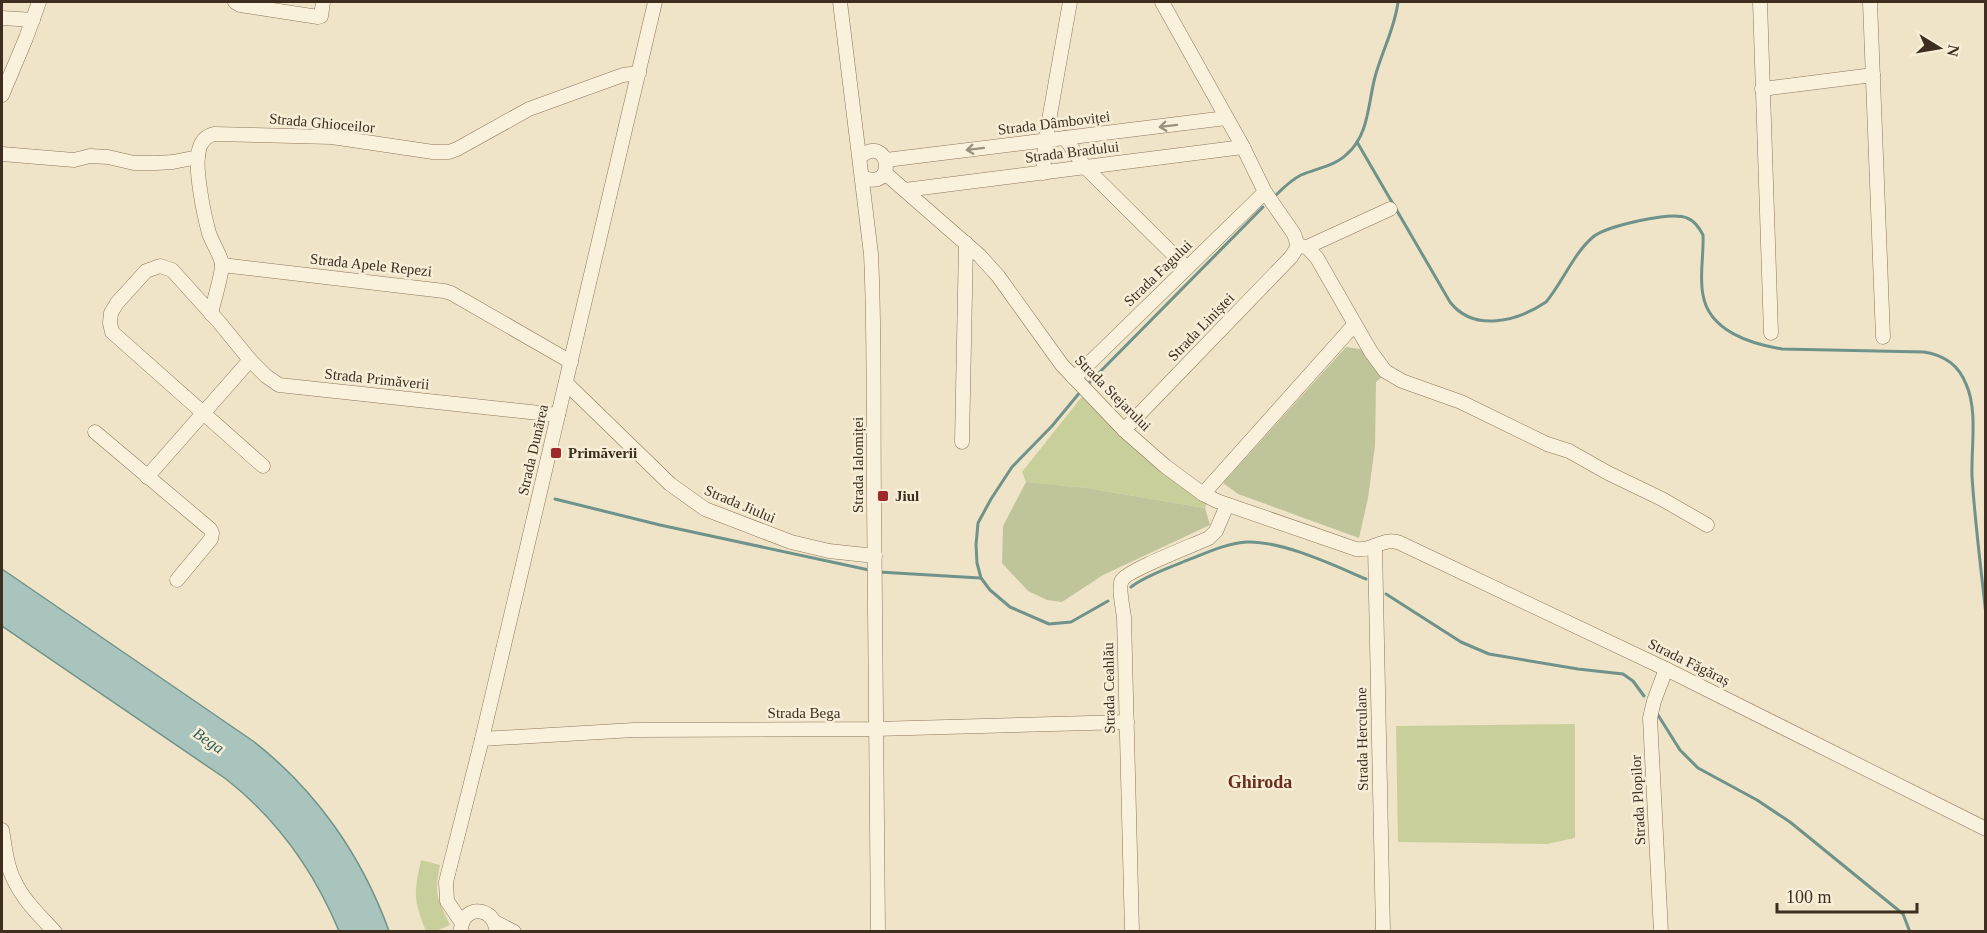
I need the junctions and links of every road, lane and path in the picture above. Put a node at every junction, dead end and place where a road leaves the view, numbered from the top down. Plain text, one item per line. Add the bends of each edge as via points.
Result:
1 (39, 2) edge
2 (235, 2) edge
3 (323, 2) edge
4 (655, 2) edge
5 (840, 2) edge
6 (1070, 2) edge
7 (1162, 2) edge
8 (1760, 2) edge
9 (1870, 2) edge
10 (2, 18) edge
11 (33, 20) junction
12 (639, 73) junction
13 (1873, 75) junction
14 (1762, 89) junction
15 (2, 95) edge
16 (1226, 118) junction
17 (1065, 138) junction
18 (1046, 141) junction
19 (1243, 147) junction
20 (2, 154) edge
21 (198, 157) junction
22 (860, 157) junction
23 (886, 166) junction
24 (1085, 167) junction
25 (1043, 173) junction
26 (862, 177) junction
27 (905, 190) junction
28 (1264, 192) junction
29 (1390, 209) dead end
30 (966, 243) junction
31 (1303, 246) junction
32 (222, 265) junction
33 (1186, 268) junction
34 (215, 318) junction
35 (1354, 325) junction
36 (1771, 333) dead end
37 (1883, 337) dead end
38 (250, 360) junction
39 (571, 362) junction
40 (566, 383) junction
41 (1080, 384) junction
42 (204, 413) junction
43 (558, 415) junction
44 (1124, 430) junction
45 (95, 432) dead end
46 (962, 442) dead end
47 (263, 466) dead end
48 (147, 477) junction
49 (1203, 494) junction
50 (1227, 505) junction
51 (1707, 525) dead end
52 (1375, 546) junction
53 (874, 566) junction
54 (177, 580) dead end
55 (1666, 669) junction
56 (1127, 722) junction
57 (874, 729) junction
58 (482, 739) junction
59 (1986, 829) edge
60 (2, 834) edge
61 (461, 925) edge
62 (495, 927) edge
63 (55, 932) edge
64 (514, 932) edge
65 (878, 932) edge
66 (1132, 932) edge
67 (1383, 932) edge
68 (1661, 932) edge

1 - 11 street
2 - 3 street via 318,17
4 - 12 street, Strada Dunărea
5 - 22 street, Strada Ialomiței
6 - 18 street
7 - 16 street
8 - 14 street
9 - 13 street
10 - 11 street
11 - 15 street
12 - 21 street, Strada Ghioceilor via 623,75 529,110 449,152 332,137 214,134 203,141
12 - 39 street, Strada Dunărea
13 - 14 street
13 - 37 street
14 - 36 street
16 -> 17 street, Strada Dâmboviței
16 - 19 street
17 - 18 street, Strada Dâmboviței
17 - 24 street
18 -> 23 street, Strada Dâmboviței
18 - 25 street
19 - 24 street, Strada Bradului
19 - 28 street
20 - 21 street via 74,160 108,157 134,163
21 - 32 street via 202,204
22 - 23 street via 874,151 881,154
22 - 26 street, Strada Ialomiței
23 - 26 street via 879,179
23 - 27 street, Strada Stejarului
24 - 25 street, Strada Bradului
24 - 33 street
25 - 27 street, Strada Bradului
26 - 53 street, Strada Ialomiței via 873,287
27 - 30 street, Strada Stejarului
28 - 31 street
28 - 33 street, Strada Fagului
29 - 31 street
30 - 41 street, Strada Stejarului via 998,276 1051,351
30 - 46 street
31 - 35 street via 1317,258
31 - 44 street, Strada Liniștei
32 - 34 street
32 - 39 street, Strada Apele Repezi via 444,291
33 - 41 street, Strada Fagului
34 - 38 street, Strada Primăverii
34 - 42 street, Strada Primăverii via 172,270 160,266 146,271 111,313 112,332
35 - 49 street
35 - 51 street via 1375,358 1393,376 1461,402 1569,452
38 - 42 street
38 - 43 street, Strada Primăverii via 272,381 286,386
39 - 40 street, Strada Dunărea
40 - 43 street, Strada Dunărea
40 - 53 street, Strada Jiului via 670,484 705,509 792,542
41 - 44 street, Strada Stejarului
42 - 47 street, Strada Primăverii
42 - 48 street
43 - 58 street, Strada Dunărea
44 - 49 street, Strada Stejarului
45 - 48 street
48 - 54 street via 212,533
49 - 50 street, Strada Stejarului
50 - 52 street, Strada Stejarului via 1356,549
50 - 56 street, Strada Ceahlău via 1209,538 1122,580
52 - 55 street, Strada Făgăraș via 1387,540 1398,542
52 - 67 street, Strada Herculane
53 - 57 street, Strada Ialomiței
55 - 59 street, Strada Făgăraș
55 - 68 street, Strada Plopilor via 1650,718
56 - 57 street, Strada Bega
56 - 66 street, Strada Ceahlău
57 - 58 street, Strada Bega via 634,730
57 - 65 street, Strada Ialomiței
58 - 61 street, Strada Dunărea via 446,882 449,905
60 - 63 street via 14,880 33,909
61 - 62 street, Strada Dunărea via 477,911 488,913
62 - 64 street

